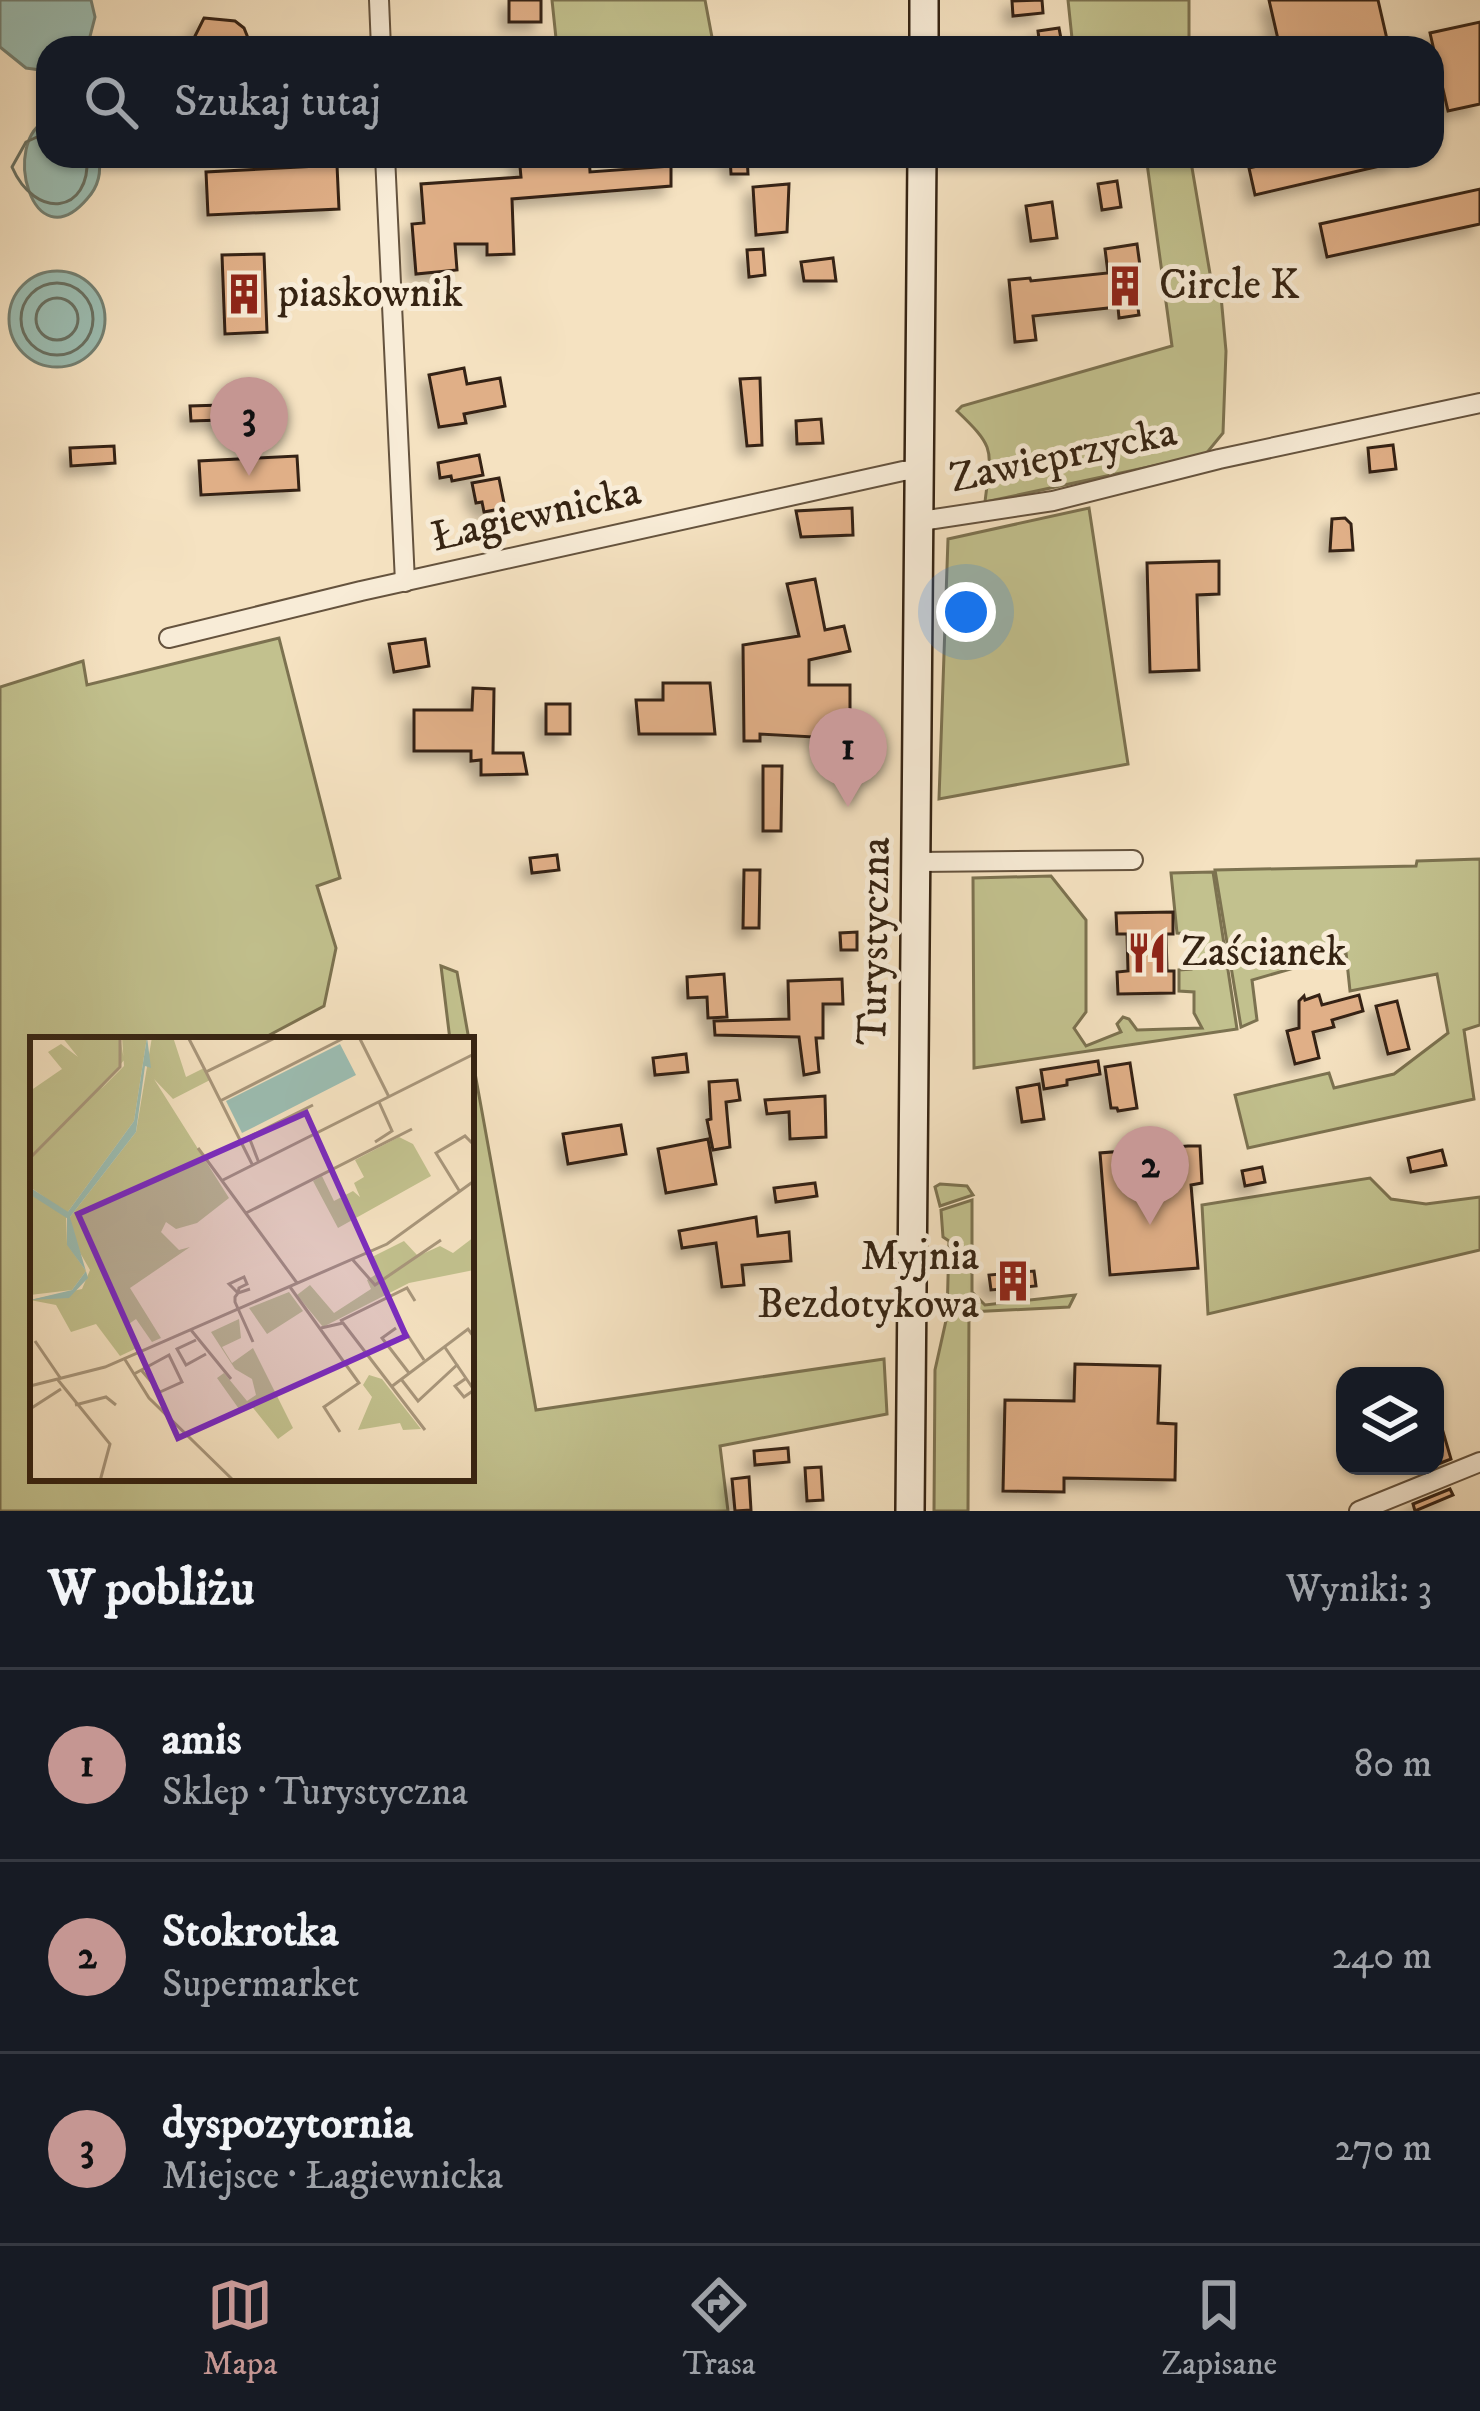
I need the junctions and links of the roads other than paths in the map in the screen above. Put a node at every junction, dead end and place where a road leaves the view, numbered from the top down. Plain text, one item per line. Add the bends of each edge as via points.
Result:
1 (379, 0) edge
2 (924, 0) edge
3 (380, 36) edge
4 (924, 36) edge
5 (386, 168) edge
6 (922, 168) edge
7 (1480, 403) edge
8 (921, 470) junction
9 (921, 521) junction
10 (405, 582) junction
11 (169, 638) dead end
12 (1133, 860) dead end
13 (918, 862) junction
14 (1480, 1462) edge
15 (910, 1511) edge
16 (1359, 1511) edge

1 - 3 street
2 - 4 main road
5 - 10 street
6 - 8 main road, Turystyczna
7 - 9 street, Zawieprzycka via 1053,501
8 - 9 main road, Turystyczna
8 - 10 street, Łagiewnicka
9 - 13 main road, Turystyczna
10 - 11 street, Łagiewnicka
12 - 13 street
13 - 15 main road, Turystyczna
14 - 16 street

